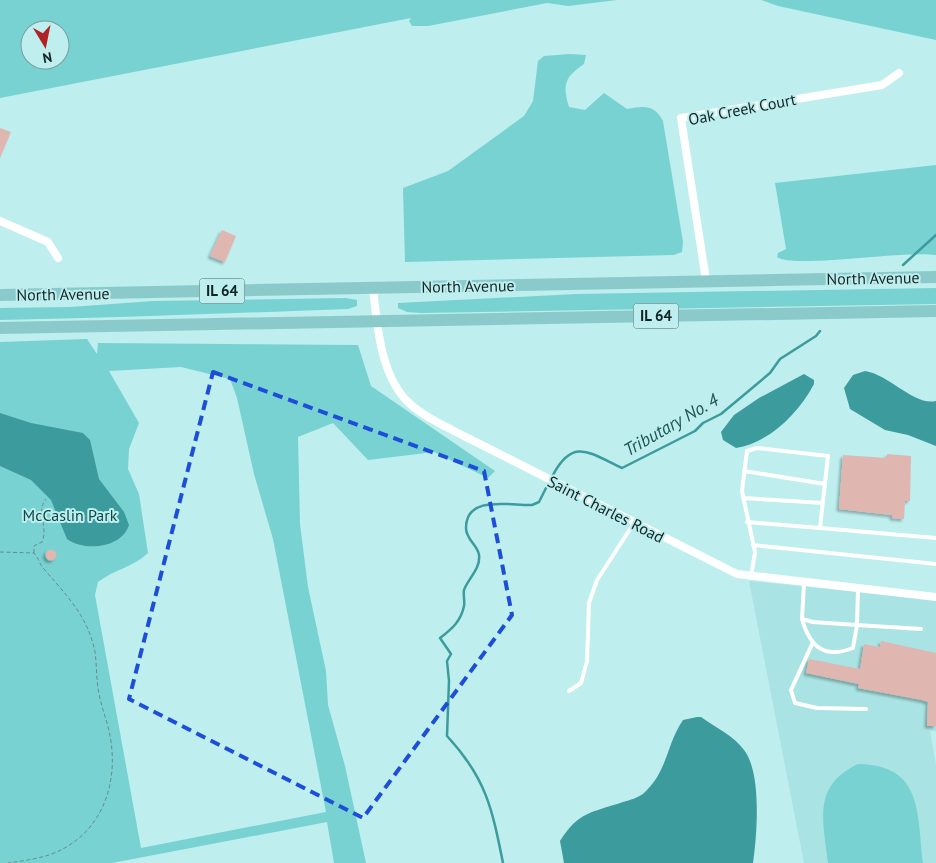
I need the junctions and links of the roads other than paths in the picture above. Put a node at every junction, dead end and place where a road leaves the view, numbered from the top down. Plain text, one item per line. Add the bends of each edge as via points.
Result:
1 (899, 73) dead end
2 (0, 221) edge
3 (58, 258) dead end
4 (936, 277) edge
5 (706, 280) junction
6 (374, 288) junction
7 (0, 295) edge
8 (936, 311) edge
9 (376, 321) junction
10 (0, 328) edge
11 (744, 471) junction
12 (825, 484) junction
13 (743, 498) junction
14 (823, 503) junction
15 (747, 522) junction
16 (634, 523) junction
17 (820, 528) junction
18 (936, 538) edge
19 (752, 545) junction
20 (936, 564) edge
21 (751, 576) junction
22 (804, 583) junction
23 (858, 590) junction
24 (936, 598) edge
25 (802, 619) junction
26 (856, 624) junction
27 (921, 630) dead end
28 (813, 642) junction
29 (569, 691) dead end
30 (866, 709) dead end

1 - 5 street, Oak Creek Court via 882,85 681,118
2 - 3 street via 48,242
4 - 5 main road, North Avenue / IL 64
5 - 6 main road, North Avenue / IL 64
6 - 7 main road, North Avenue / IL 64
6 - 9 street, Saint Charles Road
8 - 9 main road, North Avenue / IL 64
9 - 10 main road, North Avenue / IL 64
9 - 16 street, Saint Charles Road via 396,387 422,413
11 - 12 lane
11 - 12 lane via 747,451 757,448 828,456
11 - 13 lane
12 - 14 lane
13 - 14 lane
13 - 15 lane
14 - 17 lane
15 - 17 lane
15 - 19 lane
16 - 21 street, Saint Charles Road via 737,574
16 - 29 lane via 597,580 589,603 587,661 581,682
17 - 18 lane
19 - 20 lane
19 - 21 lane via 755,552
21 - 22 street, Saint Charles Road
22 - 23 street, Saint Charles Road
22 - 25 lane
23 - 24 street, Saint Charles Road
23 - 26 lane
25 - 26 lane
25 - 28 lane
26 - 27 lane
26 - 28 lane via 853,648 835,653
28 - 30 lane via 791,690 795,703 816,708

